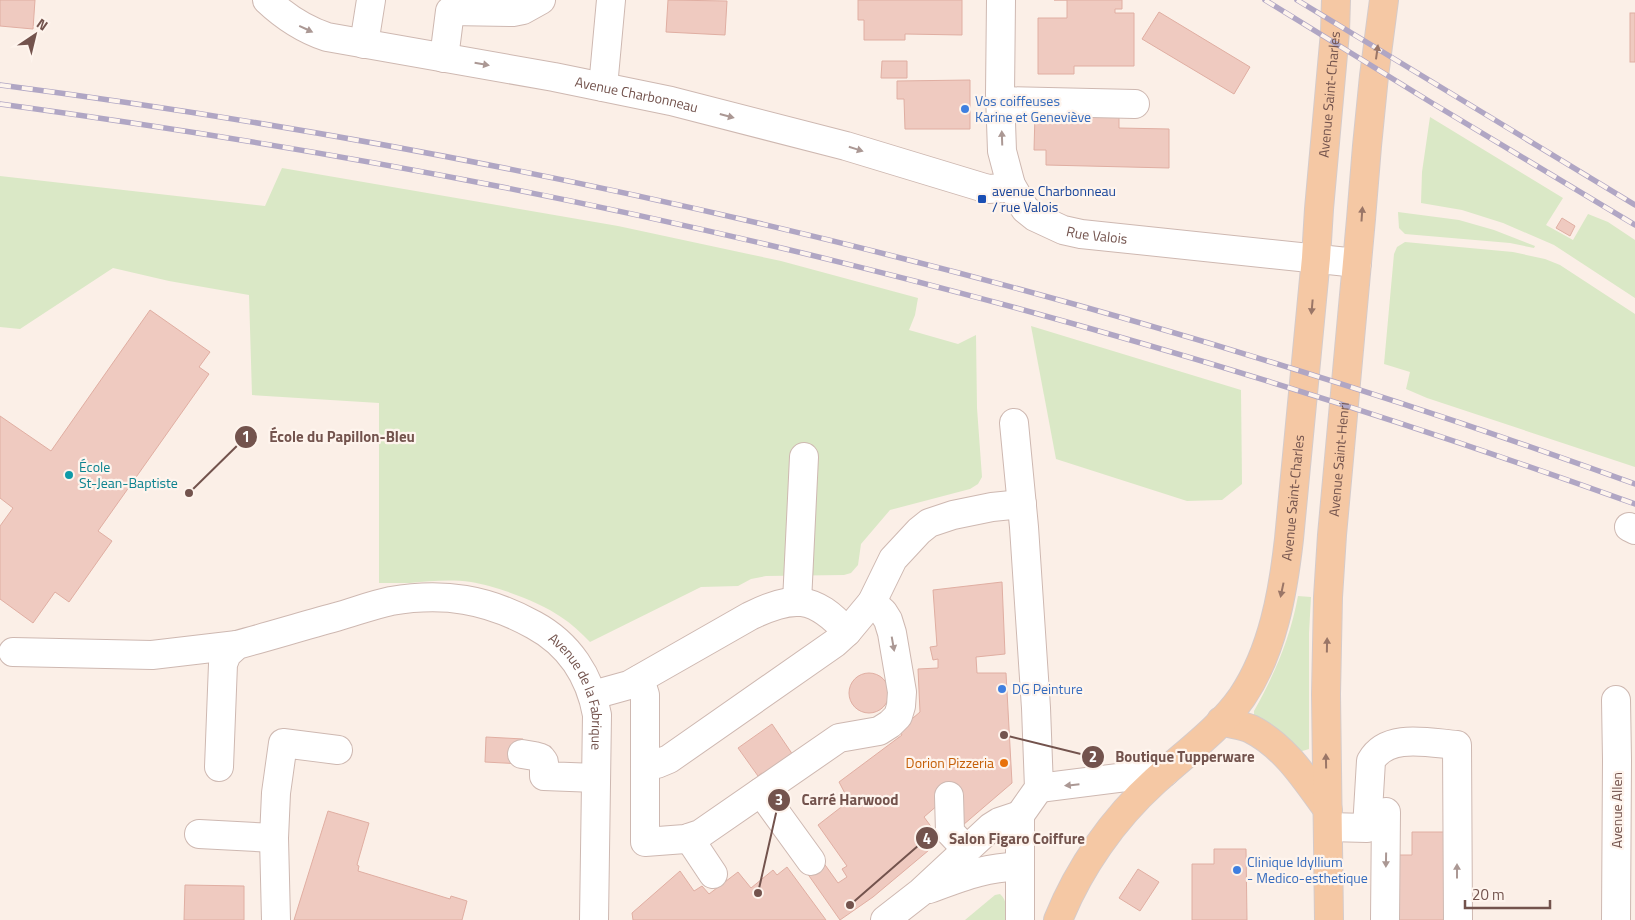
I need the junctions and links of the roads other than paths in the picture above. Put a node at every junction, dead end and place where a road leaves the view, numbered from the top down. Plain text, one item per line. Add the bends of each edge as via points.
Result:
1 (267, 0) edge
2 (542, 0) edge
3 (611, 0) edge
4 (1001, 0) edge
5 (1336, 0) edge
6 (1384, 0) edge
7 (367, 3) edge
8 (464, 6) edge
9 (364, 44) junction
10 (444, 58) junction
11 (603, 87) junction
12 (1000, 101) junction
13 (1135, 104) dead end
14 (1011, 185) junction
15 (1316, 258) junction
16 (1357, 263) junction
17 (1014, 424) dead end
18 (804, 457) dead end
19 (1022, 504) junction
20 (797, 602) junction
21 (872, 602) junction
22 (847, 632) junction
23 (237, 645) junction
24 (13, 652) dead end
25 (640, 679) junction
26 (593, 696) junction
27 (1616, 700) dead end
28 (1221, 722) junction
29 (338, 750) dead end
30 (522, 754) dead end
31 (645, 764) junction
32 (219, 767) dead end
33 (1165, 772) junction
34 (596, 778) junction
35 (1039, 788) junction
36 (761, 792) junction
37 (949, 796) dead end
38 (1386, 812) dead end
39 (1020, 815) junction
40 (1328, 818) junction
41 (199, 834) dead end
42 (274, 838) junction
43 (689, 838) junction
44 (966, 849) junction
45 (811, 861) dead end
46 (1020, 867) junction
47 (713, 874) dead end
48 (921, 892) junction
49 (276, 920) edge
50 (594, 920) edge
51 (885, 920) edge
52 (1020, 920) edge
53 (1058, 920) edge
54 (1329, 920) edge
55 (1385, 920) edge
56 (1458, 920) edge
57 (1616, 920) edge

1 -> 9 street, Avenue Charbonneau via 302,27
2 - 8 street via 522,10
3 - 11 street
4 - 12 street, Rue Valois
5 - 15 main road, Avenue Saint-Charles
16 -> 6 main road, Avenue Saint-Henri via 1368,129
7 - 9 street
8 - 10 street via 450,11
9 - 10 street, Avenue Charbonneau
10 -> 11 street, Avenue Charbonneau
11 -> 14 street, Avenue Charbonneau via 846,146 988,189
12 - 13 street
14 -> 12 street, Rue Valois via 1002,151
14 - 15 street, Rue Valois via 1025,209 1063,230
15 - 16 street, Rue Valois
15 -> 28 main road, Avenue Saint-Charles via 1284,580 1254,676
40 -> 16 main road, Avenue Saint-Henri via 1328,597
17 - 19 street
18 - 20 street
19 - 21 street via 992,507 929,523 893,560
19 - 35 street
20 - 22 street via 819,607
20 - 25 street via 767,608
21 - 22 street
21 -> 36 street via 883,612 892,633 902,692 898,716 879,730 839,738
22 - 31 street via 669,759
23 - 24 street, Avenue de la Fabrique via 152,655
23 - 26 street, Avenue de la Fabrique via 390,602 434,597 463,599 489,604 540,628 569,653 583,671
23 - 32 street via 223,664
25 - 26 street
25 - 31 street via 646,705
26 - 34 street, Avenue de la Fabrique via 597,715
27 - 57 street, Avenue Allen
28 - 33 main road, Avenue Saint-Charles
28 - 40 main road via 1252,729 1271,742 1298,769
29 - 42 street via 283,743
30 - 34 street via 544,762 544,776
31 - 43 street via 645,842
33 -> 35 street
33 - 53 main road, Avenue Saint-Charles via 1104,838 1074,885
34 - 50 street, Avenue de la Fabrique
35 - 39 street
36 - 43 street via 700,834
36 - 45 street
37 - 44 street via 950,832
38 -> 55 street
39 - 44 street via 991,827
39 - 46 street
40 - 54 main road, Avenue Saint-Henri
56 -> 40 street via 1457,745 1408,742 1383,748 1370,761 1368,828
41 - 42 street
42 - 49 street
43 - 47 street
44 - 48 street
46 - 48 street via 976,872
46 - 52 street
48 - 51 street

